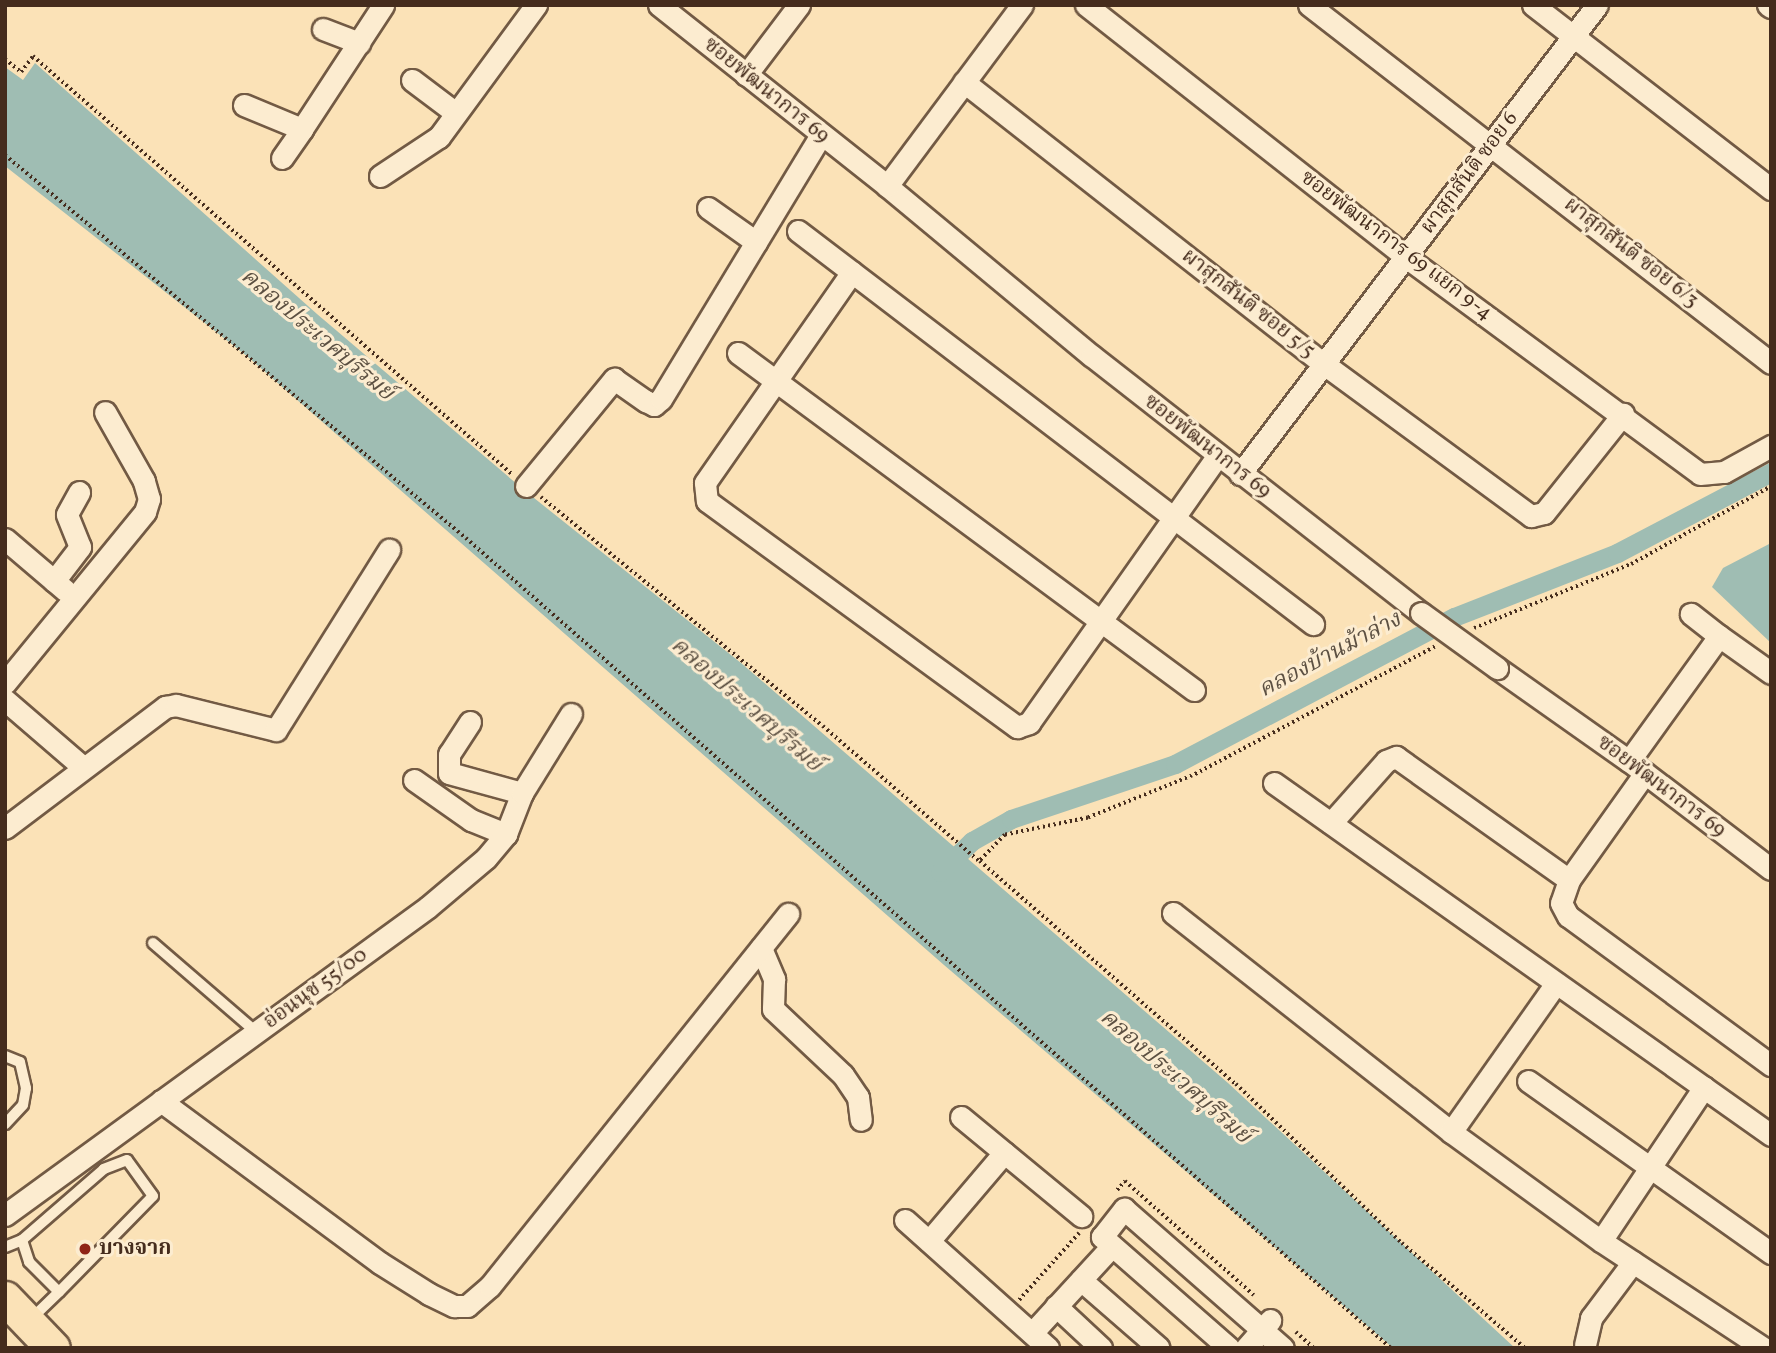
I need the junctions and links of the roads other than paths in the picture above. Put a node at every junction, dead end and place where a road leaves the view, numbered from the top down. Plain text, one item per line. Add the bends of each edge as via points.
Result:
1 (383, 5) edge
2 (536, 5) edge
3 (659, 5) edge
4 (799, 5) edge
5 (1022, 5) edge
6 (1086, 5) edge
7 (1309, 5) edge
8 (1533, 5) edge
9 (1598, 5) edge
10 (688, 14) edge
11 (323, 29) dead end
12 (1573, 37) junction
13 (359, 43) junction
14 (746, 75) junction
15 (412, 80) dead end
16 (964, 82) junction
17 (244, 105) dead end
18 (456, 113) junction
19 (302, 129) junction
20 (821, 135) junction
21 (1492, 144) junction
22 (282, 158) dead end
23 (380, 176) dead end
24 (887, 186) junction
25 (1771, 189) edge
26 (708, 208) dead end
27 (799, 231) dead end
28 (756, 242) junction
29 (1406, 257) junction
30 (852, 272) junction
31 (738, 353) dead end
32 (1771, 363) edge
33 (1324, 364) junction
34 (778, 383) junction
35 (105, 412) dead end
36 (1623, 414) junction
37 (1771, 446) edge
38 (1218, 456) junction
39 (1240, 474) junction
40 (526, 486) road end
41 (79, 492) dead end
42 (1173, 520) junction
43 (5, 539) edge
44 (389, 550) dead end
45 (54, 581) junction
46 (74, 598) junction
47 (1691, 614) dead end
48 (1098, 621) junction
49 (1313, 624) dead end
50 (1719, 636) junction
51 (1771, 673) edge
52 (5, 683) edge
53 (1194, 690) dead end
54 (5, 700) edge
55 (571, 714) dead end
56 (470, 722) dead end
57 (83, 767) junction
58 (1637, 767) junction
59 (414, 780) dead end
60 (1274, 783) dead end
61 (522, 793) junction
62 (1331, 823) junction
63 (5, 828) edge
64 (506, 834) junction
65 (1771, 869) edge
66 (1569, 880) junction
67 (1172, 913) dead end
68 (788, 914) dead end
69 (153, 943) dead end
70 (761, 948) junction
71 (1556, 983) junction
72 (257, 1032) junction
73 (5, 1056) edge
74 (1771, 1065) edge
75 (1528, 1081) dead end
76 (1704, 1087) junction
77 (161, 1101) junction
78 (961, 1116) dead end
79 (861, 1120) dead end
80 (5, 1124) edge
81 (1451, 1132) junction
82 (1771, 1135) edge
83 (1004, 1153) junction
84 (1650, 1167) junction
85 (5, 1215) edge
86 (905, 1220) dead end
87 (1081, 1224) road end
88 (22, 1240) junction
89 (929, 1241) junction
90 (1601, 1241) junction
91 (1112, 1246) junction
92 (5, 1247) edge
93 (1771, 1253) edge
94 (1633, 1262) junction
95 (1081, 1280) junction
96 (59, 1292) junction
97 (5, 1298) edge
98 (1056, 1307) junction
99 (1265, 1317) junction
100 (27, 1322) junction
101 (1032, 1333) junction
102 (1288, 1338) edge
103 (1585, 1345) dead end
104 (53, 1348) edge
105 (1048, 1348) edge
106 (1101, 1348) edge
107 (1159, 1348) edge
108 (1229, 1348) edge
109 (1246, 1348) edge
110 (1763, 1348) edge

1 - 13 street
2 - 18 street
3 - 10 street, ซอยพัฒนาการ 69
4 - 14 street
5 - 16 street
6 - 29 street, ซอยพัฒนาการ 69 แยก 9-4
7 - 21 street, ผาสุกสันติ ซอย 6/3
8 - 12 street
9 - 12 street, ผาสุกสันติ ซอย 6
10 - 14 street, ซอยพัฒนาการ 69
11 - 13 street
12 - 21 street, ผาสุกสันติ ซอย 6
12 - 25 street
13 - 19 street
14 - 20 street, ซอยพัฒนาการ 69
15 - 18 street
16 - 24 street
16 - 33 street, ผาสุกสันติ ซอย 5/5
17 - 19 street
18 - 23 street via 439,137
19 - 22 street
20 - 24 street, ซอยพัฒนาการ 69
20 - 28 street
21 - 29 street, ผาสุกสันติ ซอย 6
21 - 32 street, ผาสุกสันติ ซอย 6/3
24 - 38 street, ซอยพัฒนาการ 69
26 - 28 street
27 - 30 street
28 - 40 street via 660,399 654,405 614,379
29 - 33 street, ผาสุกสันติ ซอย 6
29 - 36 street, ซอยพัฒนาการ 69 แยก 9-4
30 - 34 street
30 - 42 street
31 - 34 street
33 - 36 street, ผาสุกสันติ ซอย 5/5 via 1531,516 1538,517
33 - 39 street, ผาสุกสันติ ซอย 6
34 - 48 street
34 - 48 street via 705,483 707,501 723,517 1017,727 1029,723
35 - 46 street via 144,481 149,499 145,512
36 - 37 street, ซอยพัฒนาการ 69 แยก 9-4 via 1700,474 1713,475
38 - 39 street, ซอยพัฒนาการ 69
38 - 42 street
39 - 58 street, ซอยพัฒนาการ 69, bridge via 1421,613
41 - 45 street via 67,514 80,547
42 - 48 street
42 - 49 street
43 - 45 street
44 - 57 street via 276,730 176,705 165,707
45 - 46 street
46 - 52 street
47 - 50 street
48 - 53 street
50 - 51 street
50 - 58 street
54 - 57 street
55 - 61 street, อ่อนนุช 55/00
56 - 61 street via 449,754 449,773
57 - 63 street
58 - 65 street, ซอยพัฒนาการ 69
58 - 66 street
59 - 64 street via 471,820
60 - 62 street
61 - 64 street, อ่อนนุช 55/00
62 - 66 street via 1386,761 1396,757
62 - 71 street
64 - 72 street, อ่อนนุช 55/00 via 486,858 428,907
66 - 74 street via 1561,902 1568,916
67 - 81 street
68 - 70 street
69 - 72 lane
70 - 77 street via 490,1286 467,1306 454,1306 429,1294 380,1263
70 - 79 street via 774,979 773,1009 843,1075 858,1097
71 - 76 street
71 - 81 street
72 - 77 street, อ่อนนุช 55/00
73 - 80 lane via 20,1062 26,1088 23,1105
75 - 84 street
76 - 82 street
76 - 84 street
77 - 85 street, อ่อนนุช 55/00
78 - 83 street
81 - 90 street
83 - 87 street
83 - 89 street
84 - 90 street
84 - 93 street
86 - 89 street
88 - 92 lane
88 - 96 lane via 29,1262
88 - 96 lane via 116,1162 130,1162 144,1180 153,1196
89 - 101 street
90 - 94 street
91 - 95 street
91 - 99 street via 1101,1237 1124,1209
91 - 108 street
94 - 103 street via 1591,1318
94 - 110 street
95 - 98 street
95 - 107 street
96 - 100 lane
97 - 100 main road
98 - 101 street
98 - 106 street
99 - 102 street
99 - 109 street
100 - 104 main road
101 - 105 street

